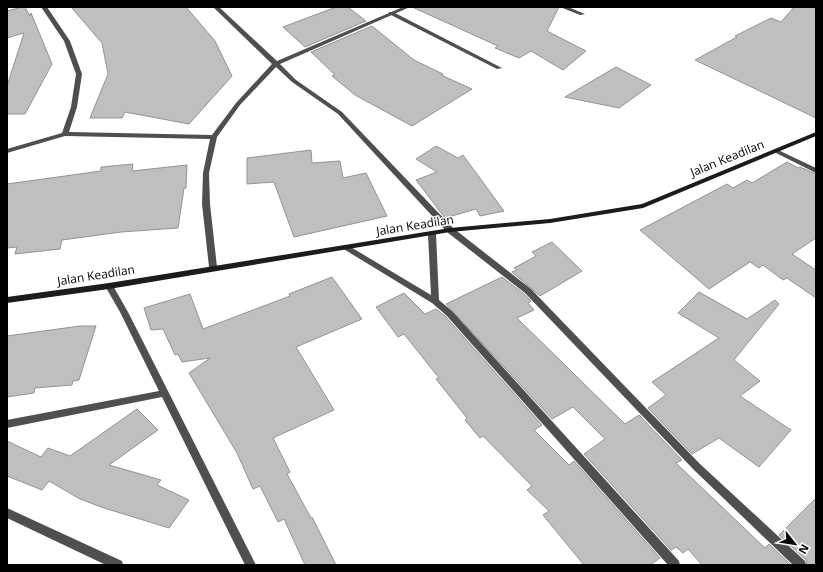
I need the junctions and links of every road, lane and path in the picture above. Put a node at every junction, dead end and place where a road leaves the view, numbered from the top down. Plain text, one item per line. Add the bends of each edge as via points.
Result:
1 (44, 7) edge
2 (216, 7) edge
3 (407, 7) edge
4 (563, 7) edge
5 (391, 13) junction
6 (582, 14) dead end
7 (275, 64) junction
8 (499, 68) dead end
9 (65, 134) junction
10 (816, 134) edge
11 (214, 137) junction
12 (7, 150) edge
13 (776, 151) junction
14 (816, 171) edge
15 (450, 230) junction
16 (432, 234) junction
17 (346, 248) junction
18 (213, 268) junction
19 (109, 286) junction
20 (7, 300) edge
21 (435, 301) junction
22 (165, 393) junction
23 (7, 424) edge
24 (7, 513) edge
25 (118, 565) edge
26 (251, 565) edge
27 (675, 565) edge
28 (801, 565) edge

1 - 9 street via 67,41 79,74 74,107
2 - 7 street
3 - 5 street
4 - 6 street
5 - 7 street
5 - 8 street
7 - 11 street via 238,104
7 - 15 street via 294,81 340,113
9 - 11 street
9 - 12 street
10 - 13 main road, Jalan Keadilan
11 - 18 street via 206,173 206,204
13 - 14 street
13 - 15 main road, Jalan Keadilan via 643,206 550,221
15 - 16 main road, Jalan Keadilan
15 - 28 street via 528,291 697,468
16 - 17 main road, Jalan Keadilan
16 - 21 street
17 - 18 main road, Jalan Keadilan
17 - 21 street
18 - 19 main road, Jalan Keadilan
19 - 20 main road, Jalan Keadilan
19 - 22 street
21 - 27 street via 449,313
22 - 23 street
22 - 26 street
24 - 25 street

